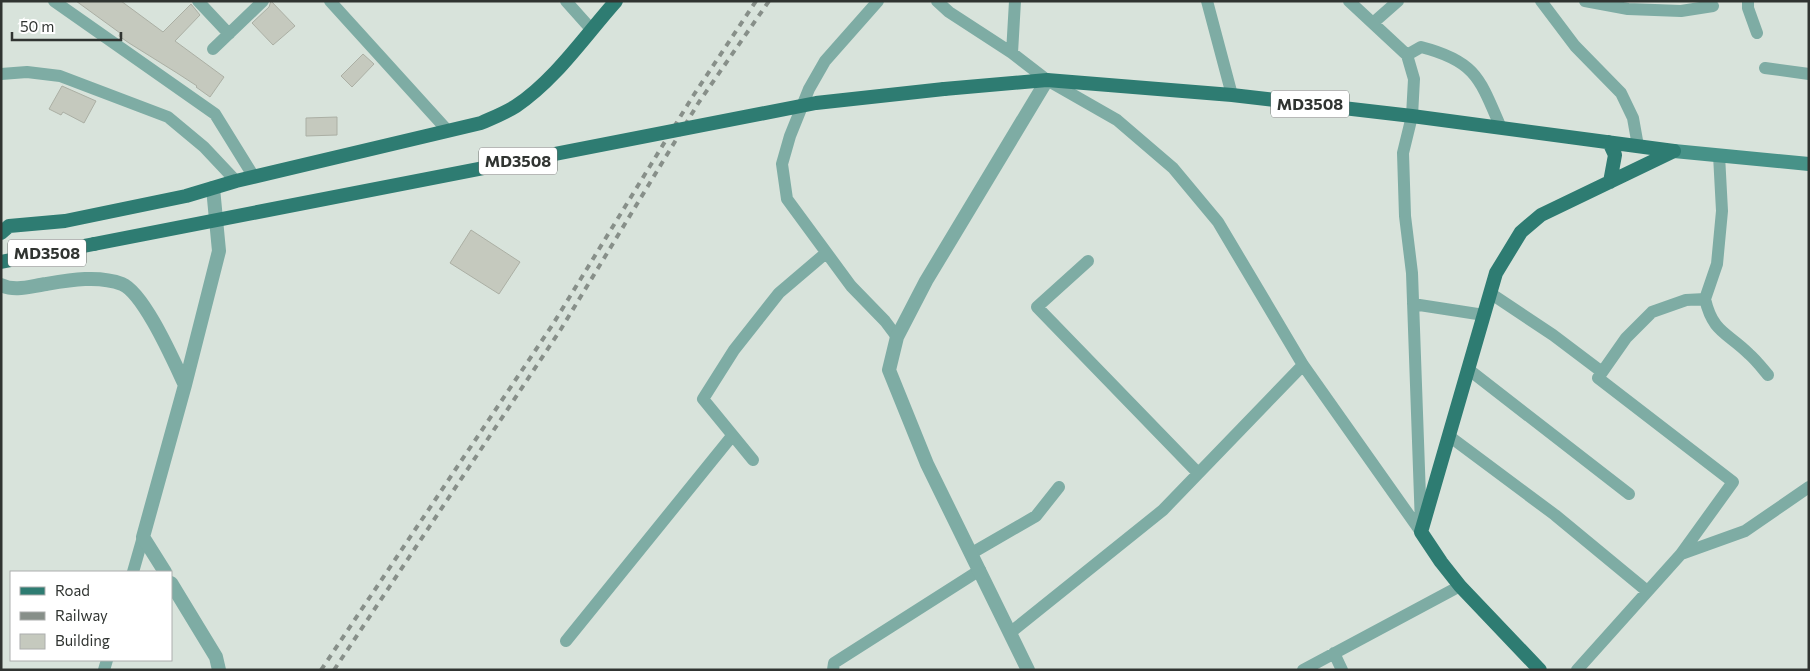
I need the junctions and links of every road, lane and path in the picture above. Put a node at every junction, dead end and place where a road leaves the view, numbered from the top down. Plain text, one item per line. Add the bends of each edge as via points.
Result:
1 (54, 1) edge
2 (198, 1) edge
3 (264, 1) edge
4 (330, 1) edge
5 (566, 1) edge
6 (616, 1) edge
7 (878, 1) edge
8 (937, 1) edge
9 (1014, 1) edge
10 (1207, 1) edge
11 (1349, 1) edge
12 (1398, 1) edge
13 (1540, 1) edge
14 (1585, 1) edge
15 (1748, 1) edge
16 (1712, 6) dead end
17 (1373, 23) junction
18 (591, 29) junction
19 (1757, 33) dead end
20 (229, 34) junction
21 (213, 49) dead end
22 (1012, 53) junction
23 (1406, 54) junction
24 (1765, 68) dead end
25 (1, 74) edge
26 (1809, 74) edge
27 (1047, 80) junction
28 (1232, 95) junction
29 (1412, 116) junction
30 (1501, 128) junction
31 (448, 131) junction
32 (1609, 142) junction
33 (1638, 146) junction
34 (1674, 150) junction
35 (1719, 155) junction
36 (1809, 164) edge
37 (254, 176) junction
38 (236, 181) junction
39 (1610, 182) junction
40 (213, 188) junction
41 (1, 233) edge
42 (826, 253) junction
43 (1088, 261) dead end
44 (1, 262) edge
45 (1, 285) edge
46 (1490, 293) junction
47 (1705, 299) junction
48 (1414, 304) junction
49 (1484, 315) junction
50 (896, 337) junction
51 (1303, 365) junction
52 (1468, 369) junction
53 (1602, 372) junction
54 (1768, 375) dead end
55 (185, 385) junction
56 (732, 436) junction
57 (1449, 436) junction
58 (753, 460) dead end
59 (1198, 473) junction
60 (1059, 487) dead end
61 (1809, 487) edge
62 (1629, 494) dead end
63 (1422, 532) junction
64 (143, 537) junction
65 (972, 553) junction
66 (1681, 554) junction
67 (980, 570) junction
68 (133, 571) edge
69 (163, 571) edge
70 (172, 585) edge
71 (1460, 586) junction
72 (1647, 592) junction
73 (1011, 632) junction
74 (566, 641) dead end
75 (1334, 653) junction
76 (219, 670) edge
77 (833, 670) edge
78 (1028, 670) edge
79 (1303, 670) edge
80 (1342, 670) edge
81 (1540, 670) edge
82 (1577, 670) edge

1 - 37 street via 215,114
2 - 20 street
3 - 20 street
4 - 31 street
5 - 18 street
6 - 18 main road
7 - 42 street via 825,61 790,136 782,164 787,199
8 - 22 street
9 - 22 street
10 - 28 street
11 - 17 street
12 - 17 street
13 - 33 street via 1575,46 1621,93 1634,118
14 - 16 street via 1628,9 1681,11
15 - 19 street
17 - 23 street
18 - 31 main road via 533,94 481,123
20 - 21 street
22 - 27 street
23 - 29 street via 1414,80
23 - 30 street via 1421,47 1458,60 1483,86
24 - 26 street
25 - 38 street via 27,72 60,76 168,117 204,147
27 - 28 main road, MD3508
27 - 44 main road, MD3508, bridge via 816,103
27 - 50 street via 926,281
27 - 51 street via 1117,120 1173,168 1218,222
28 - 29 main road, MD3508
29 - 30 main road, MD3508
29 - 48 street via 1403,153 1405,216
30 - 32 main road, MD3508
31 - 37 main road
32 - 33 main road, MD3508
32 - 39 main road via 1615,155
33 - 34 main road, MD3508
34 - 35 main road, MD3508
34 - 39 main road
35 - 36 main road, MD3508
35 - 47 street via 1722,211 1718,264
37 - 38 main road
38 - 40 main road
39 - 46 main road via 1540,215 1521,232 1496,273
40 - 41 main road via 65,221 9,226
40 - 55 street via 219,251
42 - 50 street
42 - 56 street via 779,293 734,350 703,399
43 - 59 street via 1037,307
45 - 55 street via 10,290 97,279 124,285 146,309
46 - 49 main road
46 - 53 street
47 - 53 street via 1686,300 1652,312 1626,338
47 - 54 street via 1716,326 1749,353
48 - 49 street
48 - 63 street
49 - 52 main road
50 - 65 street via 889,370 927,464
51 - 59 street
51 - 63 street
52 - 57 main road
52 - 62 street
53 - 66 street via 1598,378 1733,482
55 - 64 street
56 - 58 street
56 - 74 street
57 - 63 main road
57 - 72 street via 1555,514
59 - 73 street via 1163,510
60 - 65 street via 1036,516
61 - 66 street via 1745,531
63 - 71 main road
64 - 68 street
64 - 69 street
65 - 67 street
66 - 72 street
67 - 73 street
67 - 77 street via 834,663
70 - 76 street via 216,657
71 - 75 street
71 - 81 main road
72 - 82 street
73 - 78 street
75 - 79 street
75 - 80 street

